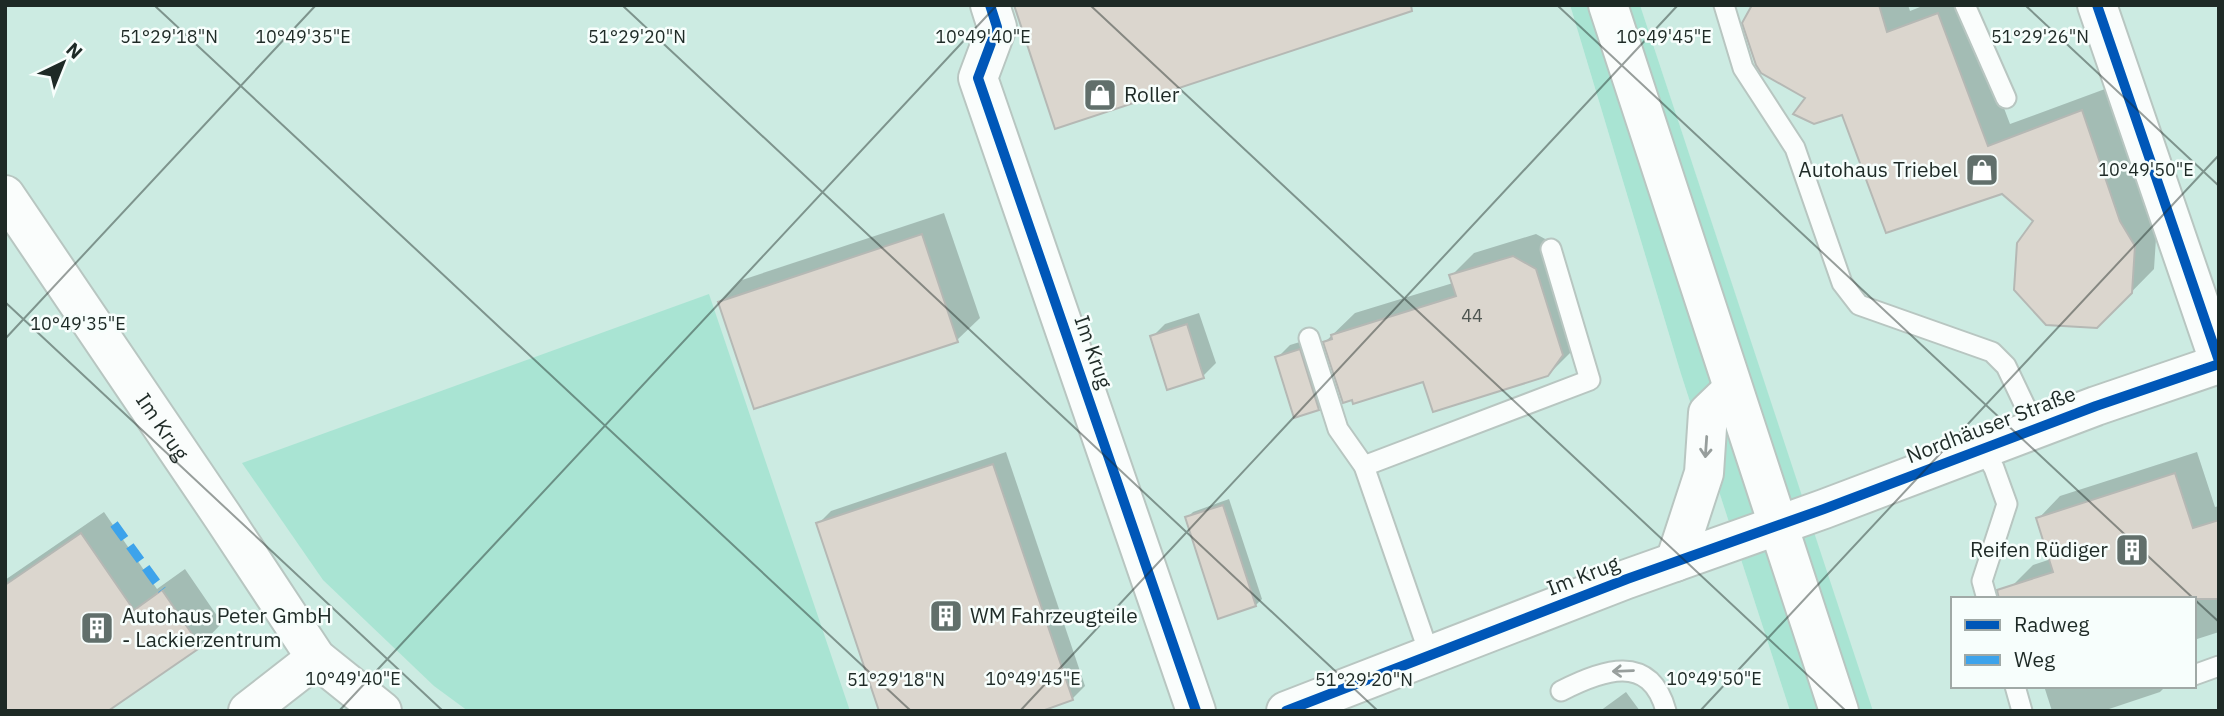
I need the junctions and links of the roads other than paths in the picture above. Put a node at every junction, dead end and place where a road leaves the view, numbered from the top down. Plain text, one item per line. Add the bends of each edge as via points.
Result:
1 (990, 5) edge
2 (1608, 5) edge
3 (1724, 5) edge
4 (1965, 5) edge
5 (2096, 5) edge
6 (2006, 98) dead end
7 (5, 195) edge
8 (1551, 249) dead end
9 (1309, 338) dead end
10 (2219, 363) edge
11 (1733, 389) junction
12 (2036, 429) junction
13 (1983, 450) junction
14 (1364, 466) junction
15 (1778, 524) junction
16 (1675, 562) junction
17 (1986, 597) edge
18 (1430, 656) junction
19 (316, 659) junction
20 (2219, 666) edge
21 (2196, 674) edge
22 (2016, 688) edge
23 (1561, 691) dead end
24 (248, 711) edge
25 (382, 711) edge
26 (1196, 711) edge
27 (1286, 711) edge
28 (1666, 711) edge
29 (1839, 711) edge
30 (2022, 711) edge

1 - 26 street, Im Krug via 997,27 978,78
2 - 11 street
3 - 12 lane via 1743,68 1795,148 1842,283 1858,305 1992,352 2006,366
4 - 6 lane
5 - 10 street
7 - 19 street, Im Krug
8 - 14 lane via 1590,380
9 - 14 lane via 1338,429
10 - 12 street, Nordhäuser Straße
11 - 15 street
11 -> 16 street via 1708,413 1704,473
12 - 13 street, Nordhäuser Straße
13 - 15 street, Nordhäuser Straße
13 - 17 lane via 2007,503 1982,581
14 - 18 lane
15 - 16 street, Im Krug
15 - 29 street
16 - 18 street, Im Krug
18 - 27 street, Im Krug
19 - 24 street
19 - 25 street, Im Krug
20 - 21 lane
22 - 30 lane
28 -> 23 lane via 1662,696 1637,671 1621,669

